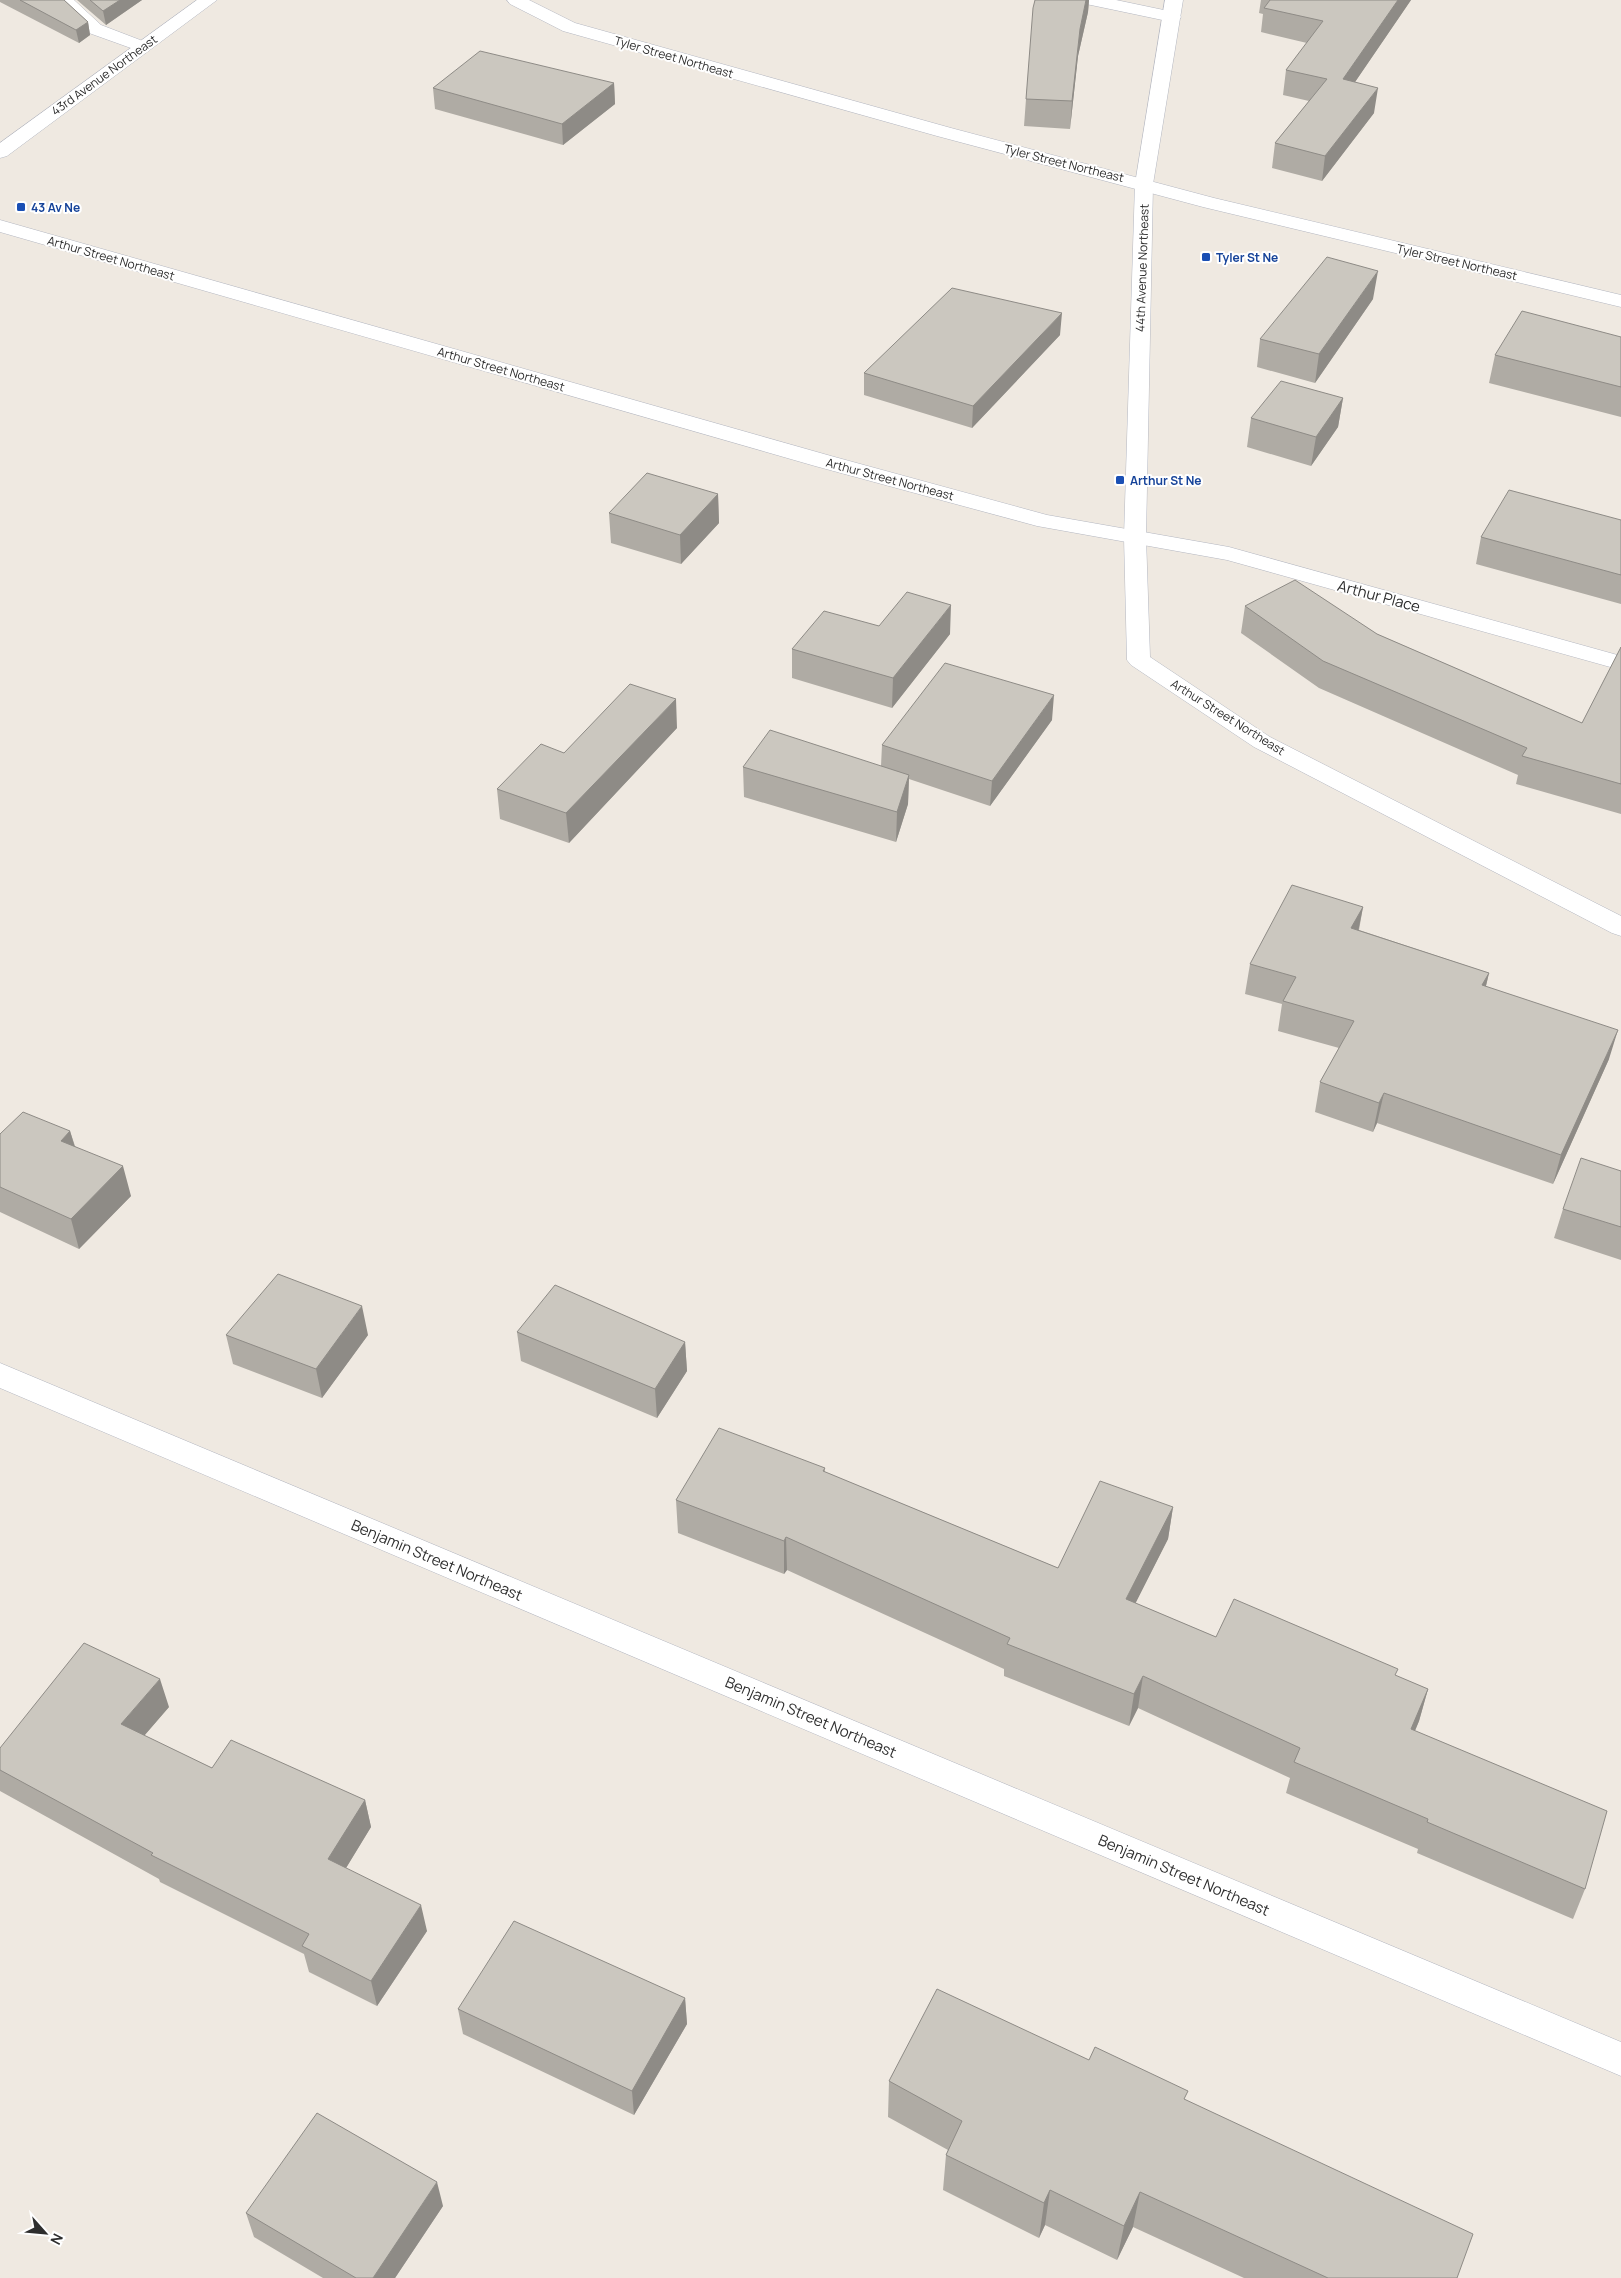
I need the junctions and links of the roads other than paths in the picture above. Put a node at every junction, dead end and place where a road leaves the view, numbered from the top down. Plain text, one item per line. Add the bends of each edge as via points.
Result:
1 (64, 0) edge
2 (208, 0) edge
3 (516, 0) edge
4 (1091, 0) edge
5 (1173, 8) edge
6 (142, 47) junction
7 (0, 152) edge
8 (1144, 184) junction
9 (0, 226) edge
10 (1621, 301) edge
11 (1134, 538) junction
12 (1621, 663) edge
13 (1621, 927) edge
14 (0, 1375) edge
15 (1621, 2060) edge

1 - 6 street via 95,29
2 - 6 street, 43rd Avenue Northeast
3 - 8 street, Tyler Street Northeast via 569,28
4 - 5 street
5 - 8 street, 44th Avenue Northeast
6 - 7 street, 43rd Avenue Northeast
8 - 10 street, Tyler Street Northeast
8 - 11 street, 44th Avenue Northeast
9 - 11 street, Arthur Street Northeast via 823,461 1044,521
11 - 12 street, Arthur Place via 1229,554
11 - 13 street, Arthur Street Northeast via 1139,660 1262,742
14 - 15 street, Benjamin Street Northeast

